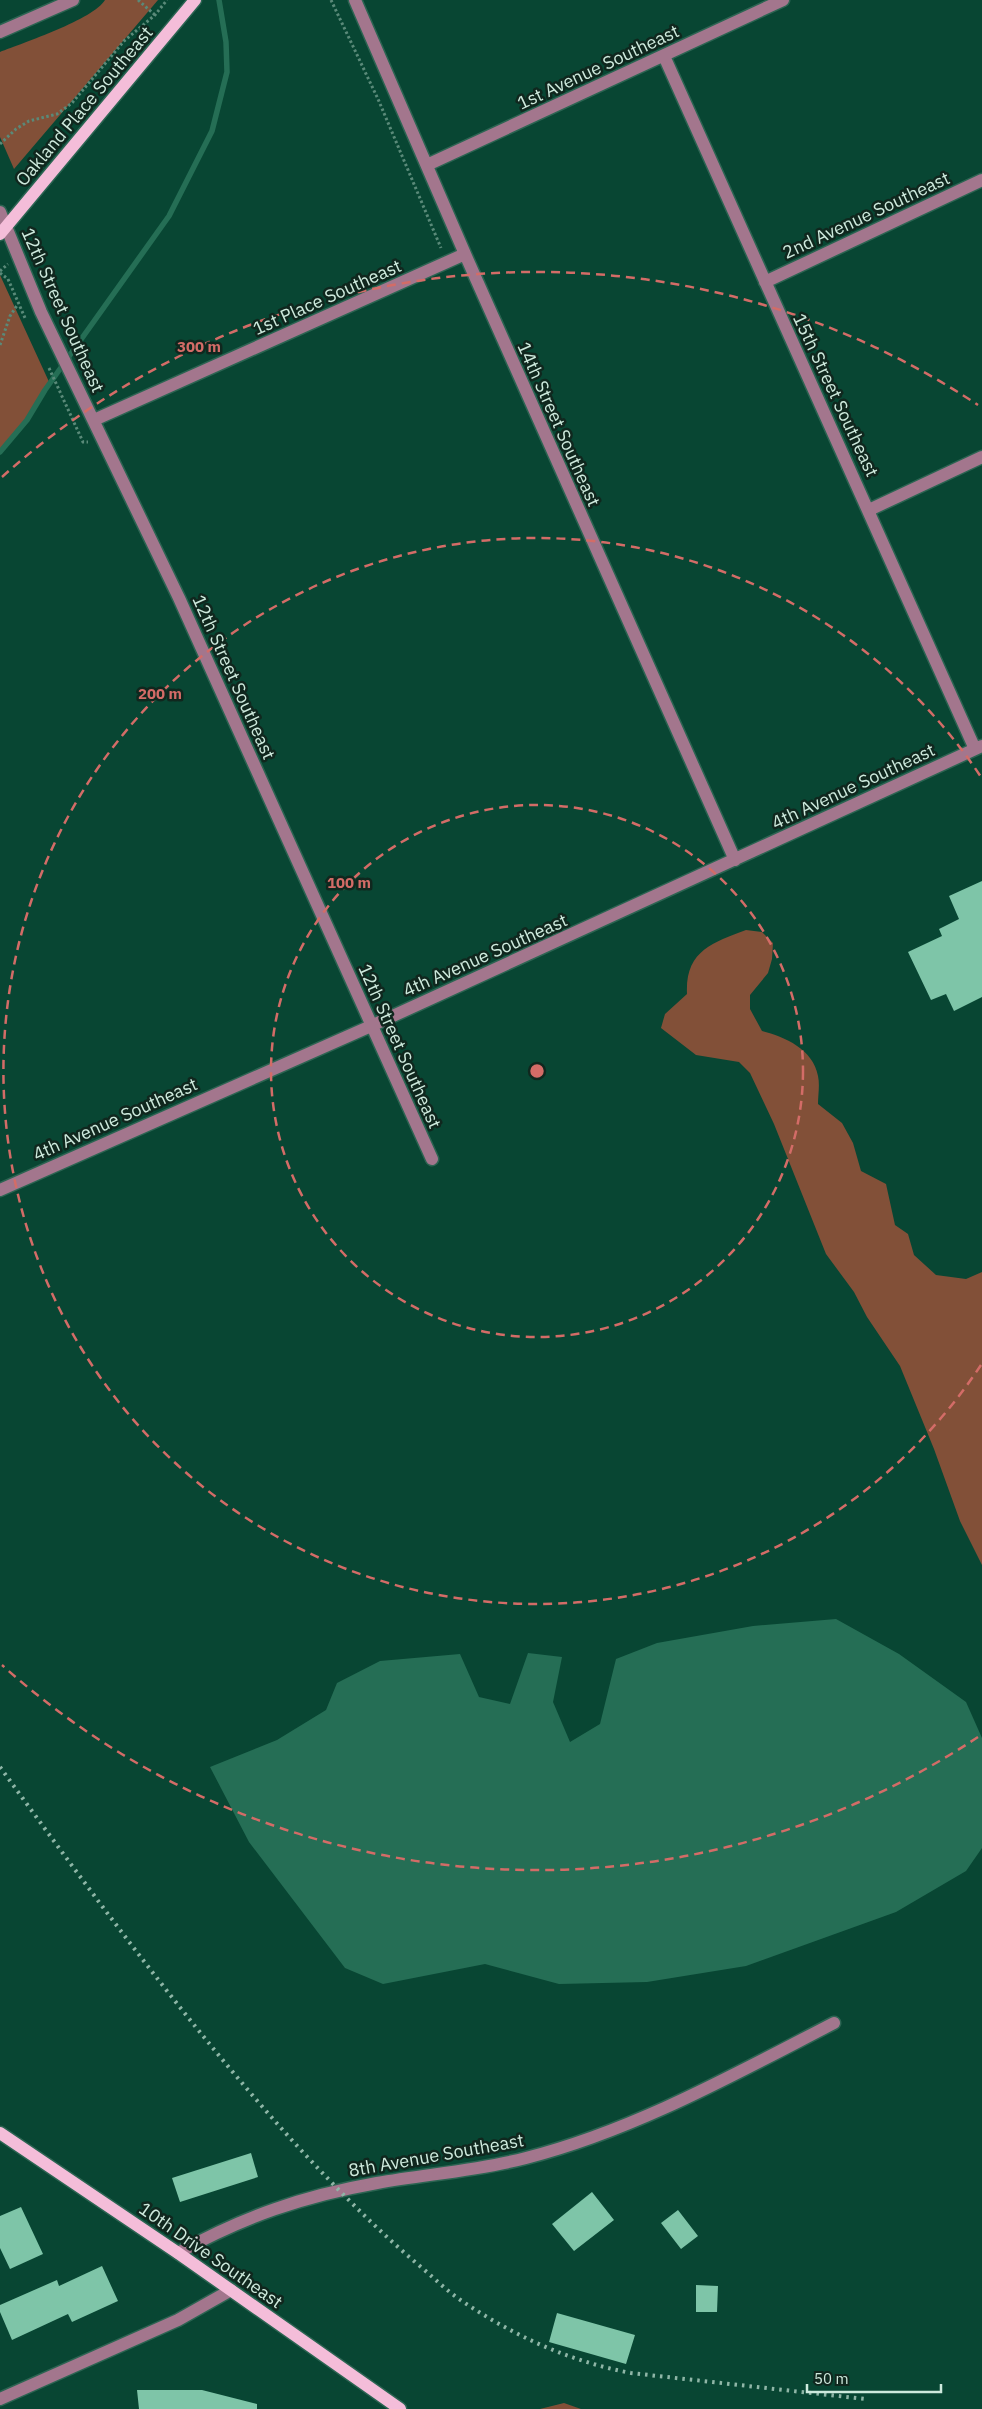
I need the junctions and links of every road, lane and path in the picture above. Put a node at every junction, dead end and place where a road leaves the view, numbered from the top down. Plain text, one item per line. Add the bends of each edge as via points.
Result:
1 (73, 0) edge
2 (138, 0) edge
3 (167, 0) edge
4 (195, 0) edge
5 (331, 0) edge
6 (355, 0) edge
7 (783, 0) edge
8 (154, 15) junction
9 (0, 32) edge
10 (664, 56) junction
11 (0, 144) edge
12 (427, 165) junction
13 (982, 180) edge
14 (0, 212) edge
15 (3, 231) edge
16 (465, 254) junction
17 (447, 262) junction
18 (0, 273) edge
19 (765, 282) junction
20 (18, 304) junction
21 (27, 321) dead end
22 (0, 345) edge
23 (94, 420) junction
24 (982, 457) edge
25 (869, 510) junction
26 (979, 747) edge
27 (735, 860) junction
28 (371, 1026) junction
29 (432, 1159) dead end
30 (0, 1190) edge
31 (834, 2024) dead end
32 (0, 2133) edge
33 (178, 2253) junction
34 (231, 2290) junction
35 (0, 2399) edge
36 (400, 2409) edge

1 - 9 street
2 - 8 path
3 - 8 path
4 - 15 main road, Oakland Place Southeast
5 - 17 path via 378,99
6 - 12 street, 14th Street Southeast
7 - 10 street, 1st Avenue Southeast
8 - 11 path via 124,41 72,103 57,114 29,121
10 - 12 street, 1st Avenue Southeast
10 - 19 street, 15th Street Southeast
12 - 16 street, 14th Street Southeast
13 - 19 street, 2nd Avenue Southeast
14 - 15 street, 12th Street Southeast
15 - 23 street, 12th Street Southeast
16 - 17 street, 1st Place Southeast
16 - 27 street, 14th Street Southeast
17 - 23 street, 1st Place Southeast
18 - 20 path via 8,279
19 - 25 street, 15th Street Southeast
20 - 21 path
20 - 22 path via 10,316
23 - 28 street, 12th Street Southeast via 179,598
24 - 25 street
25 - 26 street, 15th Street Southeast
26 - 27 street, 4th Avenue Southeast
27 - 28 street, 4th Avenue Southeast
28 - 29 street, 12th Street Southeast
28 - 30 street, 4th Avenue Southeast
31 - 33 street, 8th Avenue Southeast via 711,2088 576,2144 494,2166 377,2183 303,2198 234,2223
32 - 33 main road, 10th Drive Southeast
33 - 34 main road, 10th Drive Southeast
34 - 35 street via 178,2320
34 - 36 main road, 10th Drive Southeast

